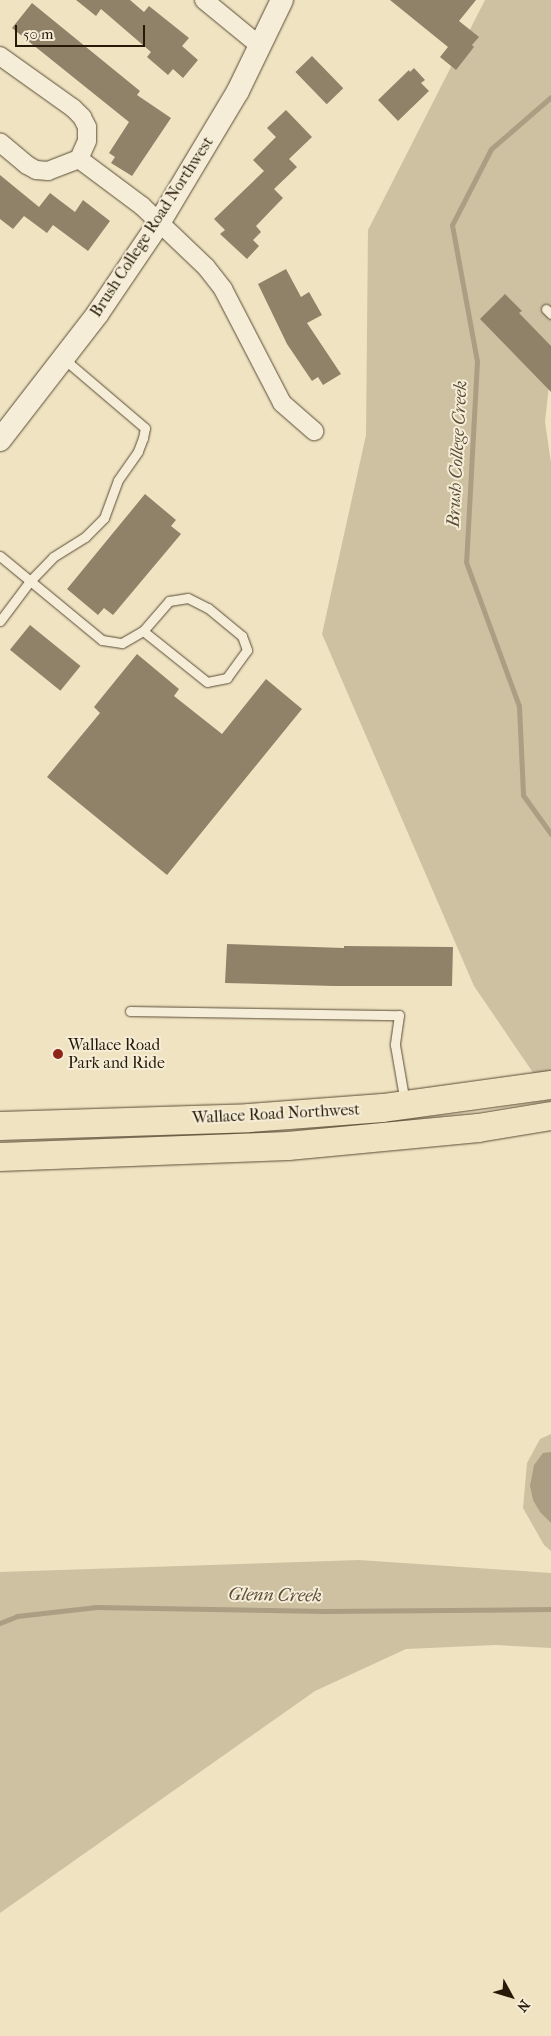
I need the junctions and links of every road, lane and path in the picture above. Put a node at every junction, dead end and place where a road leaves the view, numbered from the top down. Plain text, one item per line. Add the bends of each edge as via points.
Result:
1 (204, 0) edge
2 (282, 0) edge
3 (260, 46) junction
4 (0, 56) edge
5 (0, 142) edge
6 (79, 159) junction
7 (159, 223) junction
8 (64, 359) junction
9 (314, 430) dead end
10 (0, 440) edge
11 (0, 556) edge
12 (30, 581) junction
13 (0, 621) edge
14 (143, 631) junction
15 (130, 1011) dead end
16 (551, 1085) edge
17 (405, 1106) junction
18 (551, 1116) edge
19 (0, 1126) edge
20 (0, 1156) edge

1 - 3 street
2 - 3 street, Brush College Road Northwest
3 - 7 street, Brush College Road Northwest via 238,91
4 - 6 street via 82,117 87,127 87,141
5 - 6 street via 36,170 48,171
6 - 7 street via 142,206
7 - 8 street, Brush College Road Northwest
7 - 9 street via 206,267 223,289 282,403
8 - 10 street, Brush College Road Northwest
8 - 12 lane via 145,428 138,451 118,480 104,518 85,537 53,557
11 - 12 lane
12 - 13 lane
12 - 14 lane via 102,640 122,643
14 - 14 lane via 169,601 188,598 208,608 242,636 246,650 226,678 207,682
15 - 17 lane via 399,1015 395,1046
16 - 17 main road, Wallace Road Northwest
17 - 19 main road, Wallace Road Northwest via 250,1118
18 - 20 main road, Wallace Road Northwest via 478,1128 288,1146

